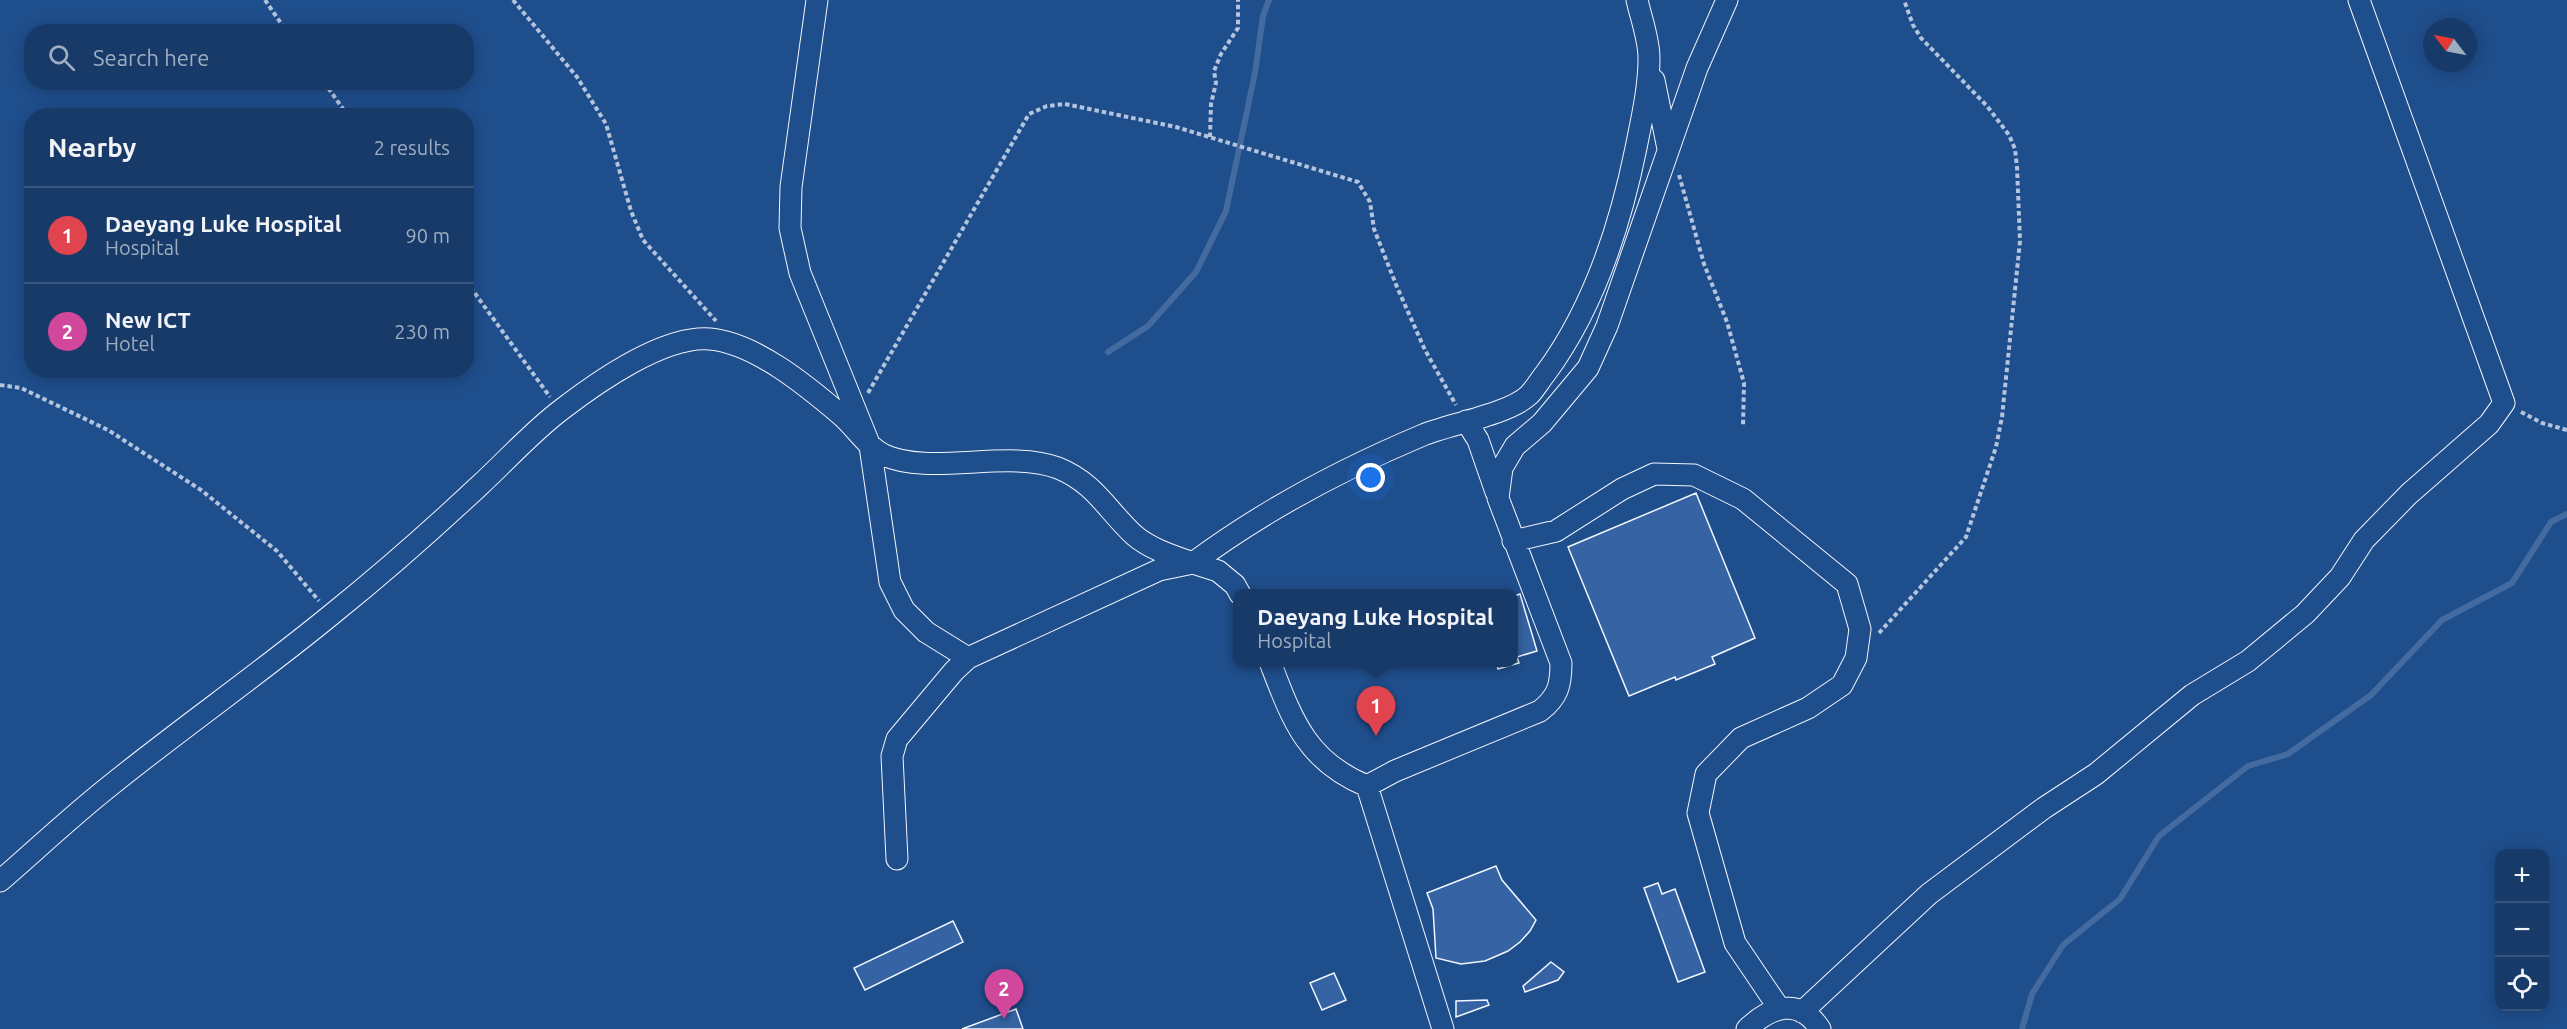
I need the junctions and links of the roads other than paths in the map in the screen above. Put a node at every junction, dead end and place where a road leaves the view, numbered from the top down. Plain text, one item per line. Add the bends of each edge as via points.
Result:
1 (817, 0) edge
2 (1637, 0) edge
3 (1727, 0) edge
4 (2359, 0) edge
5 (1649, 56) junction
6 (1668, 149) junction
7 (1528, 396) junction
8 (1466, 421) junction
9 (870, 446) junction
10 (1515, 446) junction
11 (1498, 498) junction
12 (1513, 541) junction
13 (1193, 563) junction
14 (1237, 589) edge
15 (968, 658) junction
16 (1272, 667) edge
17 (1367, 786) junction
18 (897, 859) dead end
19 (0, 881) edge
20 (1779, 1008) junction
21 (1802, 1012) junction
22 (1443, 1029) edge
23 (1747, 1029) edge
24 (1820, 1029) edge

1 - 9 street via 791,187 790,228 800,273
2 - 5 street
3 - 6 street
4 - 21 street via 2504,403 2489,424 2409,494 2364,540 2340,577 2305,614 2248,661 2192,695 2096,774 1929,894
5 - 6 street
5 - 7 street via 1644,108 1613,242 1562,351
6 - 10 street via 1607,326 1588,368 1542,423
7 - 8 street
7 - 10 street
8 - 11 street via 1478,440
8 - 13 street via 1339,473 1230,535
9 - 13 street via 887,456 913,462 1020,462 1055,466 1084,481 1135,536
9 - 15 street via 890,582 904,610 926,632
9 - 19 street via 841,415 791,376 732,343 708,338 681,341 650,353 560,411 449,514 331,615 108,787
10 - 11 street via 1502,468
11 - 12 street
12 - 17 street via 1561,663 1561,682 1554,700 1540,711
12 - 20 street via 1556,531 1622,489 1654,474 1695,475 1743,499 1847,584 1860,629 1856,658 1842,685 1808,708 1741,738 1706,774 1698,813 1735,943
13 - 14 street via 1218,571
13 - 15 street via 1159,570
15 - 18 street via 897,739 892,756
16 - 17 street via 1302,737 1347,778
17 - 22 street
20 - 21 street
20 - 23 street
21 - 24 street

